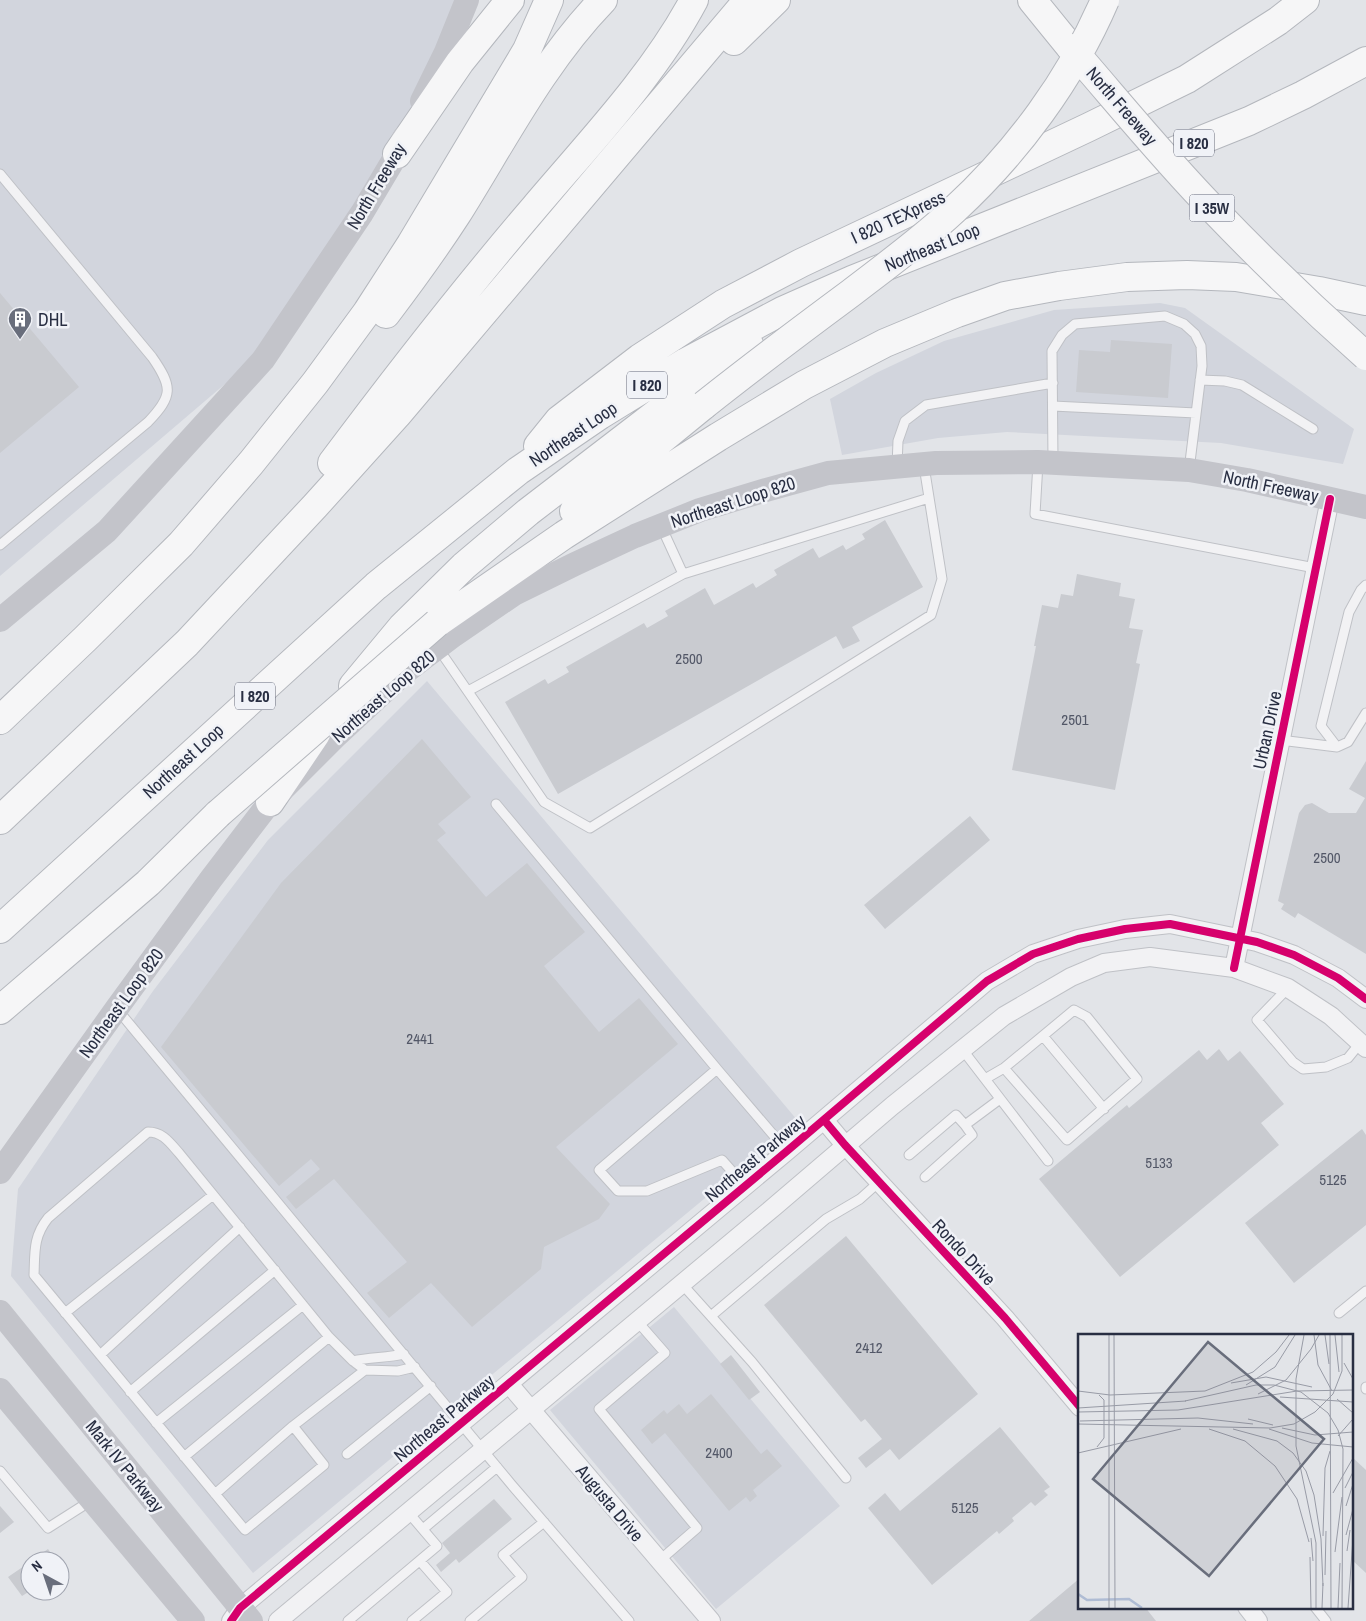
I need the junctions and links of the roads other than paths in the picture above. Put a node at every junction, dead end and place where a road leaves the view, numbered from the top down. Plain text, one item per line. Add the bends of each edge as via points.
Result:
1 (467, 0) edge
2 (510, 0) edge
3 (549, 0) edge
4 (603, 0) edge
5 (694, 0) edge
6 (748, 0) edge
7 (776, 0) edge
8 (1032, 0) edge
9 (1105, 0) edge
10 (1305, 0) edge
11 (1366, 61) edge
12 (664, 100) junction
13 (397, 154) junction
14 (0, 174) edge
15 (852, 280) junction
16 (1366, 301) edge
17 (1366, 356) edge
18 (1200, 380) junction
19 (1052, 383) junction
20 (1053, 406) junction
21 (1196, 413) junction
22 (1313, 430) dead end
23 (1045, 463) junction
24 (930, 464) junction
25 (897, 467) junction
26 (1189, 470) junction
27 (518, 471) junction
28 (929, 498) junction
29 (1330, 499) junction
30 (1366, 507) edge
31 (661, 526) junction
32 (180, 544) junction
33 (0, 545) edge
34 (1315, 568) junction
35 (683, 574) junction
36 (1366, 585) edge
37 (242, 586) junction
38 (0, 620) edge
39 (437, 635) junction
40 (468, 692) junction
41 (1366, 713) edge
42 (0, 720) edge
43 (1280, 740) junction
44 (1337, 747) junction
45 (270, 802) junction
46 (496, 804) dead end
47 (0, 820) edge
48 (0, 929) edge
49 (1239, 937) junction
50 (1234, 968) junction
51 (1288, 988) junction
52 (1366, 999) edge
53 (117, 1008) junction
54 (0, 1010) edge
55 (1043, 1036) junction
56 (1364, 1045) edge
57 (962, 1049) junction
58 (1004, 1068) junction
59 (717, 1069) junction
60 (985, 1079) junction
61 (1000, 1099) junction
62 (1104, 1109) junction
63 (824, 1120) junction
64 (965, 1125) junction
65 (845, 1146) junction
66 (787, 1151) junction
67 (909, 1155) dead end
68 (1048, 1161) dead end
69 (0, 1172) edge
70 (925, 1176) dead end
71 (879, 1182) junction
72 (745, 1186) junction
73 (213, 1194) junction
74 (240, 1228) junction
75 (275, 1270) junction
76 (682, 1284) junction
77 (1366, 1291) edge
78 (303, 1305) junction
79 (0, 1312) edge
80 (65, 1313) junction
81 (1339, 1313) dead end
82 (711, 1316) junction
83 (637, 1321) junction
84 (329, 1337) junction
85 (404, 1354) junction
86 (100, 1355) junction
87 (353, 1361) junction
88 (415, 1367) junction
89 (365, 1370) junction
90 (509, 1384) junction
91 (431, 1386) junction
92 (0, 1390) edge
93 (130, 1392) junction
94 (1078, 1405) edge
95 (530, 1410) junction
96 (156, 1423) junction
97 (461, 1423) junction
98 (293, 1426) junction
99 (483, 1450) junction
100 (347, 1454) dead end
101 (184, 1457) junction
102 (497, 1468) junction
103 (0, 1471) edge
104 (846, 1478) dead end
105 (215, 1494) junction
106 (93, 1500) junction
107 (408, 1512) junction
108 (544, 1522) junction
109 (423, 1530) junction
110 (420, 1561) junction
111 (659, 1561) junction
112 (1316, 1608) edge
113 (241, 1617) edge
114 (193, 1621) edge
115 (278, 1621) edge
116 (348, 1621) edge
117 (412, 1621) edge
118 (470, 1621) edge
119 (628, 1621) edge
120 (711, 1621) edge
121 (1326, 1621) edge

1 - 13 main road, North Freeway
2 - 13 highway via 460,62
3 - 32 highway via 527,50 367,312 251,463
4 - 32 highway via 586,17 539,80 417,273 337,378
5 - 37 highway via 634,90 480,272 396,378
6 - 12 highway
7 - 12 highway via 700,76
8 - 17 highway, North Freeway / I 35W, bridge via 1214,210
9 - 39 highway, bridge via 1070,68 1040,113 971,194 919,240 704,405
10 - 27 highway, I 820 TEXpress via 1187,79 801,263 723,304 640,358 559,420
11 - 15 highway, Northeast Loop / I 820 via 1249,121
12 - 37 highway via 397,415
13 - 38 main road, North Freeway via 362,213 264,360 106,531
14 - 33 lane via 152,357 167,384 167,396 148,422
15 - 27 highway, Northeast Loop / I 820 via 782,310 686,362
15 - 45 highway via 788,318 711,371 528,512 464,566 402,626 320,728
16 - 39 highway via 1236,277 1187,275 1127,277 1058,286 1005,296 957,312 884,343 725,432 564,535
18 - 19 lane via 1201,346 1195,334 1184,324 1166,316 1075,324 1062,334 1052,351
18 - 21 lane
18 - 22 lane via 1242,385
19 - 20 lane
19 - 25 lane via 926,406 905,421 898,442
20 - 21 lane
20 - 23 lane
21 - 26 lane
23 - 24 main road, North Freeway
23 - 26 main road, North Freeway
23 - 34 lane via 1035,514
24 - 25 main road, Northeast Loop 820
24 - 28 lane
25 - 31 main road, Northeast Loop 820 via 828,473 700,510
26 - 29 main road, North Freeway
27 - 48 highway, Northeast Loop / I 820 via 376,586
28 - 35 lane
28 - 40 lane via 942,579 931,615 590,828 544,802
29 - 30 main road, North Freeway
29 - 34 street, Urban Drive
31 - 35 lane
31 - 39 main road, Northeast Loop 820 via 514,594
32 - 42 highway
34 - 43 street, Urban Drive
35 - 40 lane
36 - 44 lane via 1349,612 1322,726
37 - 47 highway via 151,678
39 - 40 lane
39 - 45 main road, Northeast Loop 820 via 404,673
39 - 54 highway, bridge via 218,814 148,883
41 - 44 lane via 1348,742
43 - 44 lane
43 - 49 street, Urban Drive
45 - 53 main road, Northeast Loop 820
46 - 59 lane
49 - 50 street, Urban Drive
49 - 52 street, Northeast Parkway via 1294,955 1338,978
49 - 63 street, Northeast Parkway via 1170,924 1078,939 1033,954 988,981
50 - 51 street
50 - 57 street via 1150,957 1104,963 1071,977 1004,1016
51 - 56 street via 1331,1016
51 - 56 lane via 1257,1020 1293,1062 1303,1069 1326,1066 1348,1058
53 - 69 main road, Northeast Loop 820
53 - 85 lane
55 - 58 lane
55 - 62 lane
55 - 62 lane via 1074,1010 1087,1016 1138,1079
57 - 60 lane
57 - 65 street
58 - 60 lane
58 - 62 lane via 1067,1140
59 - 66 lane
59 - 72 lane via 599,1170 618,1191 647,1191 722,1160
60 - 61 lane
61 - 64 lane
61 - 68 lane
63 - 65 street, Rondo Drive
63 - 66 street, Northeast Parkway
64 - 67 lane via 956,1115
64 - 70 lane via 972,1135
65 - 71 street, Rondo Drive
65 - 76 street
66 - 72 street, Northeast Parkway
71 - 82 lane via 860,1199 826,1219
71 - 94 street, Rondo Drive via 1005,1318
72 - 90 street, Northeast Parkway
73 - 74 lane
73 - 80 lane
73 - 80 lane via 165,1138 156,1132 148,1132 39,1229 34,1275
74 - 75 lane
74 - 86 lane
75 - 78 lane
75 - 93 lane
76 - 82 lane
76 - 83 street
77 - 81 lane
78 - 84 lane
78 - 96 lane
79 - 113 main road, Mark IV Parkway
80 - 86 lane
82 - 104 lane
83 - 95 street
83 - 111 lane via 665,1353 598,1409 697,1528
84 - 87 lane
84 - 101 lane
85 - 87 lane
85 - 88 lane
86 - 93 lane
87 - 89 lane
88 - 89 lane via 398,1371
88 - 91 lane
89 - 98 lane
90 - 95 street, Augusta Drive
90 - 97 street, Northeast Parkway
91 - 97 lane
91 - 100 lane
92 - 106 main road
93 - 96 lane
95 - 99 street
95 - 111 street, Augusta Drive
96 - 101 lane
97 - 99 lane
97 - 113 street, Northeast Parkway
98 - 105 lane
98 - 105 lane via 324,1465 245,1530
99 - 102 lane
99 - 107 street
101 - 105 lane
102 - 108 lane
102 - 109 lane
103 - 106 lane via 48,1528
106 - 114 main road
107 - 109 lane
107 - 115 street
108 - 118 lane via 503,1555 522,1577
108 - 119 lane
109 - 110 lane via 437,1546
110 - 116 lane
110 - 117 lane via 447,1592
111 - 120 street, Augusta Drive
112 - 121 lane

